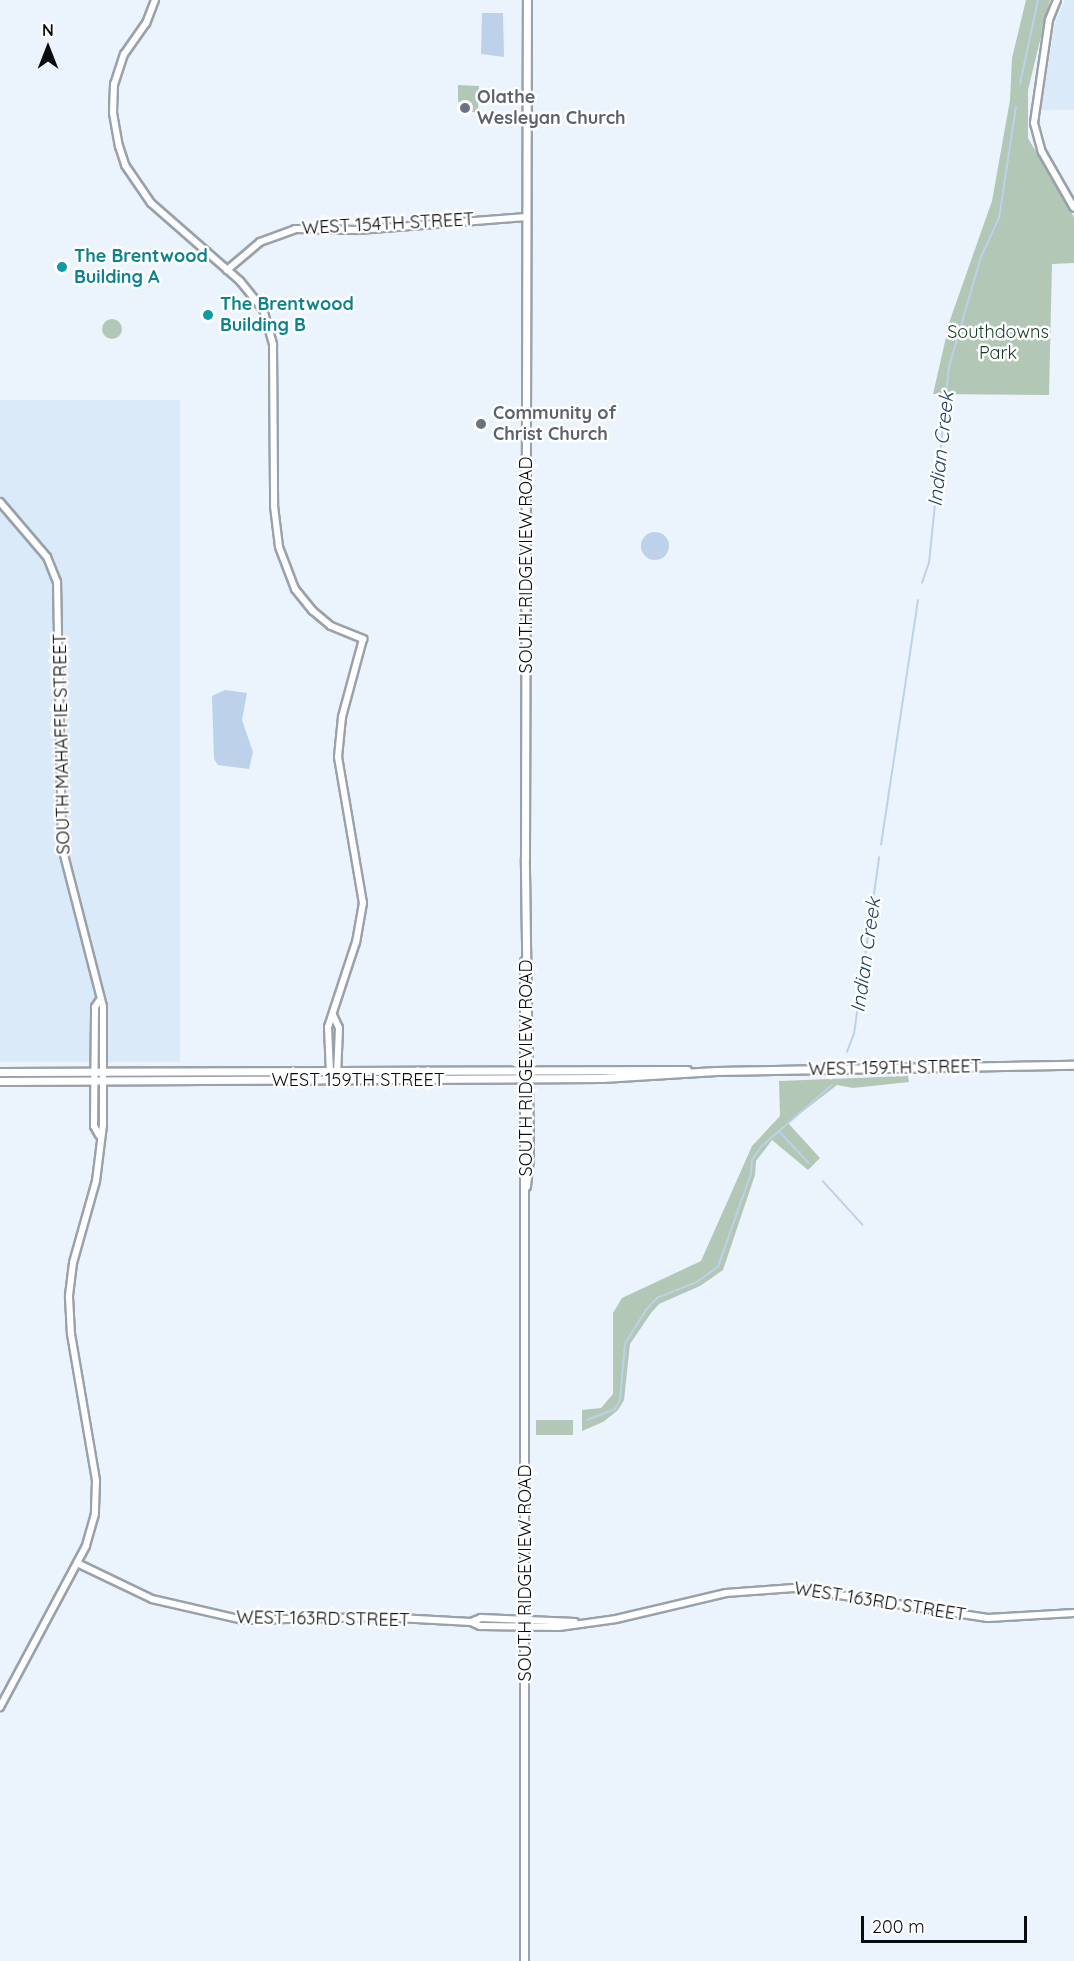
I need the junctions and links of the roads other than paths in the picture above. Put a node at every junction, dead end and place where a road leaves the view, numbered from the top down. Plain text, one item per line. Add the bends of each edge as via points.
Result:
1 (155, 0) edge
2 (527, 0) edge
3 (1057, 0) edge
4 (1074, 208) edge
5 (526, 217) junction
6 (227, 270) junction
7 (0, 502) edge
8 (333, 1015) junction
9 (1074, 1065) edge
10 (526, 1069) junction
11 (99, 1070) junction
12 (328, 1070) junction
13 (339, 1070) junction
14 (716, 1071) junction
15 (0, 1072) edge
16 (526, 1078) junction
17 (335, 1080) junction
18 (0, 1081) edge
19 (99, 1082) junction
20 (77, 1563) junction
21 (1074, 1613) edge
22 (525, 1623) junction
23 (0, 1707) edge
24 (524, 1961) edge

1 - 6 street via 146,23 124,54 114,84 114,124 119,146 125,165 151,203
2 - 5 main road, SOUTH RIDGEVIEW ROAD
3 - 4 street via 1049,21 1034,123 1042,152
5 - 6 street, WEST 154TH STREET via 358,230 295,229 260,242
5 - 10 main road, SOUTH RIDGEVIEW ROAD
6 - 8 street via 251,291 270,327 274,506 285,566 295,590 313,611 341,632 363,639 342,717 338,757 362,885 362,917
7 - 11 street, SOUTH MAHAFFIE STREET via 47,557 57,582 62,847 103,1007
8 - 12 street via 326,1041
8 - 13 street via 339,1028
9 - 14 main road, WEST 159TH STREET
10 - 13 main road, WEST 159TH STREET
10 - 14 main road, WEST 159TH STREET
10 - 16 main road, SOUTH RIDGEVIEW ROAD
11 - 12 main road, WEST 159TH STREET
11 - 15 main road, WEST 159TH STREET
11 - 19 street, SOUTH MAHAFFIE STREET
12 - 13 main road, WEST 159TH STREET
12 - 17 street
13 - 17 street
14 - 16 main road, WEST 159TH STREET
16 - 17 main road, WEST 159TH STREET
16 - 22 main road, SOUTH RIDGEVIEW ROAD
17 - 19 main road, WEST 159TH STREET
18 - 19 main road, WEST 159TH STREET
19 - 20 street, SOUTH MAHAFFIE STREET via 93,1201 73,1263 69,1297 71,1334 96,1481 94,1523
20 - 22 street, WEST 163RD STREET via 152,1599 243,1620 380,1617 471,1622 480,1626
20 - 23 street, SOUTH MAHAFFIE STREET
21 - 22 street, WEST 163RD STREET via 988,1618 832,1592 777,1588 726,1593 616,1619
22 - 24 main road, SOUTH RIDGEVIEW ROAD

